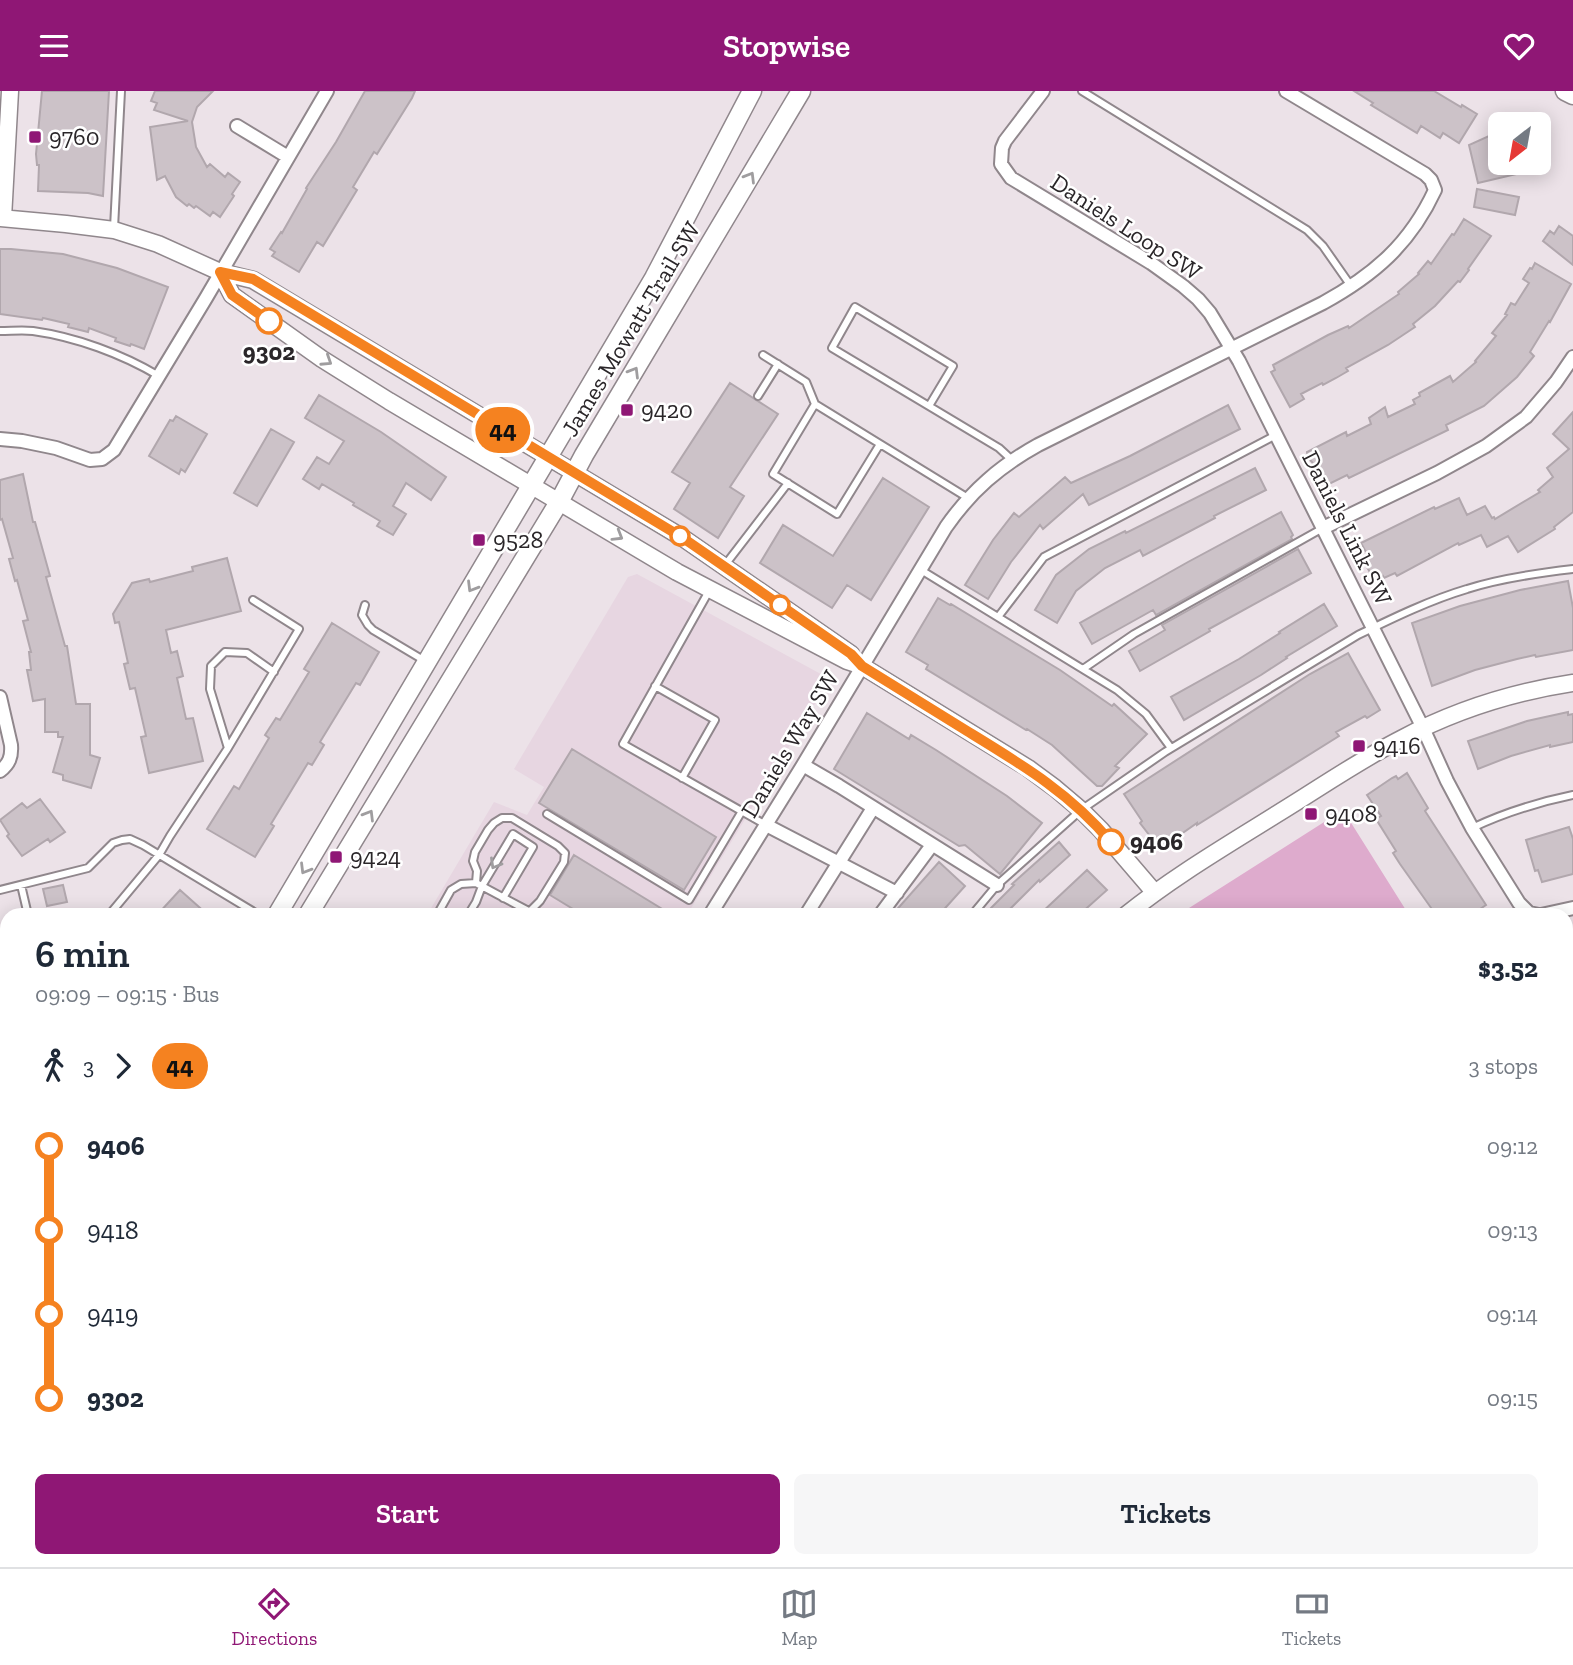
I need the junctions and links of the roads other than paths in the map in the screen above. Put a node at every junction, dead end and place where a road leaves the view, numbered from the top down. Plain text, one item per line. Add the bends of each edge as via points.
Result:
1 (10, 91) edge
2 (121, 91) edge
3 (327, 91) edge
4 (752, 91) edge
5 (801, 91) edge
6 (1043, 91) edge
7 (1082, 91) edge
8 (1286, 91) edge
9 (1565, 91) edge
10 (1573, 96) edge
11 (237, 126) dead end
12 (288, 157) junction
13 (2, 218) edge
14 (114, 230) junction
15 (220, 272) junction
16 (1352, 287) junction
17 (0, 331) edge
18 (1232, 348) junction
19 (763, 355) dead end
20 (1573, 357) edge
21 (778, 364) junction
22 (159, 376) junction
23 (758, 396) dead end
24 (815, 404) junction
25 (929, 406) junction
26 (1277, 435) junction
27 (0, 439) edge
28 (880, 444) junction
29 (548, 457) junction
30 (1012, 460) junction
31 (575, 474) junction
32 (788, 483) junction
33 (532, 486) junction
34 (968, 498) junction
35 (559, 502) junction
36 (1324, 528) junction
37 (724, 566) junction
38 (920, 569) junction
39 (1573, 569) edge
40 (709, 589) junction
41 (253, 600) dead end
42 (365, 605) dead end
43 (998, 617) junction
44 (1373, 627) junction
45 (427, 662) junction
46 (862, 666) junction
47 (1083, 669) junction
48 (274, 671) junction
49 (1573, 683) edge
50 (655, 686) junction
51 (0, 697) edge
52 (1423, 728) junction
53 (228, 748) junction
54 (1171, 748) junction
55 (803, 765) junction
56 (0, 771) edge
57 (682, 778) junction
58 (1573, 795) edge
59 (873, 808) junction
60 (1081, 810) junction
61 (742, 811) junction
62 (547, 814) dead end
63 (766, 825) junction
64 (1472, 828) junction
65 (932, 845) junction
66 (159, 855) junction
67 (839, 862) junction
68 (21, 885) junction
69 (479, 885) junction
70 (997, 885) junction
71 (0, 890) edge
72 (897, 893) junction
73 (1155, 893) junction
74 (503, 898) junction
75 (26, 908) edge
76 (115, 908) edge
77 (247, 908) edge
78 (281, 908) edge
79 (312, 908) edge
80 (441, 908) edge
81 (473, 908) edge
82 (519, 908) edge
83 (532, 908) edge
84 (714, 908) edge
85 (810, 908) edge
86 (885, 908) edge
87 (978, 908) edge
88 (1135, 908) edge
89 (1524, 908) edge

1 - 13 street
2 - 14 lane
3 - 12 street
4 - 29 main road, James Mowatt Trail SW via 660,267
31 -> 5 main road, James Mowatt Trail SW
6 - 18 street, Daniels Loop SW via 1002,148 1001,164 1006,173 1169,274 1210,313
7 - 16 lane via 1307,230
8 - 16 street via 1424,174 1435,190 1423,215 1394,252
9 - 10 main road
11 - 12 street
12 - 15 street
13 - 14 street
14 - 15 street
15 - 22 street
15 - 29 street via 253,279
15 -> 33 street via 232,295 322,359
16 - 18 street
17 - 22 lane via 32,331 70,339
18 - 26 street, Daniels Link SW
18 - 30 street, Daniels Way SW
19 - 21 lane
20 - 36 street via 1526,417 1497,439
21 - 23 lane
21 - 24 lane via 806,382
22 - 27 street via 114,450 102,459
24 - 28 lane
24 - 32 lane via 774,474
25 - 25 lane via 832,348 855,307 953,366
25 - 30 lane
26 - 36 street, Daniels Link SW
26 - 43 lane via 1044,557
28 - 32 lane via 837,514
28 - 34 lane
29 - 31 street
29 - 33 main road, James Mowatt Trail SW
30 - 34 street, Daniels Way SW
31 - 35 main road, James Mowatt Trail SW
31 - 37 street
32 - 37 lane
33 - 35 street
33 -> 45 main road, James Mowatt Trail SW
34 - 38 street, Daniels Way SW
35 -> 40 street
79 -> 35 main road, James Mowatt Trail SW
36 - 44 street, Daniels Link SW
36 - 47 lane via 1134,635
37 - 46 street
38 - 43 lane
38 - 46 street, Daniels Way SW
39 - 44 lane via 1468,589
40 - 46 street
40 - 50 lane
41 - 48 lane via 299,629
42 - 45 lane via 362,615 373,630
43 - 47 lane
44 - 52 street, Daniels Link SW
44 - 54 lane
45 -> 78 main road, James Mowatt Trail SW
46 - 55 street, Daniels Way SW
46 - 60 street via 1028,768
47 - 54 lane via 1146,714
48 - 53 lane
48 - 53 lane via 247,653 225,652 211,666 210,689
49 - 52 street via 1502,698
50 - 57 lane via 623,744
50 - 57 lane via 715,720
51 - 56 street via 12,754
52 - 64 street, Daniels Link SW
52 - 73 street
53 - 66 lane
54 - 60 lane
55 - 59 street
55 - 63 street, Daniels Way SW
57 - 61 lane
58 - 64 lane
59 - 65 street
59 - 67 street
60 - 70 lane
60 - 73 street
61 - 62 lane via 689,900
61 - 63 lane
63 - 67 street
63 - 84 street, Daniels Way SW
64 - 89 street, Daniels Link SW
65 - 70 street
65 - 72 street
66 - 68 lane via 130,839 122,840 88,868
66 - 76 lane
66 - 77 lane
67 - 72 street
67 - 85 street
68 - 71 lane
68 - 75 lane
69 - 74 lane
74 -> 69 lane via 533,847 513,834
69 - 80 lane via 461,884
69 - 81 lane
69 - 83 lane via 475,852 494,823 512,818 565,853 564,862
70 - 87 lane
72 - 86 street
73 - 88 street
74 - 82 lane

